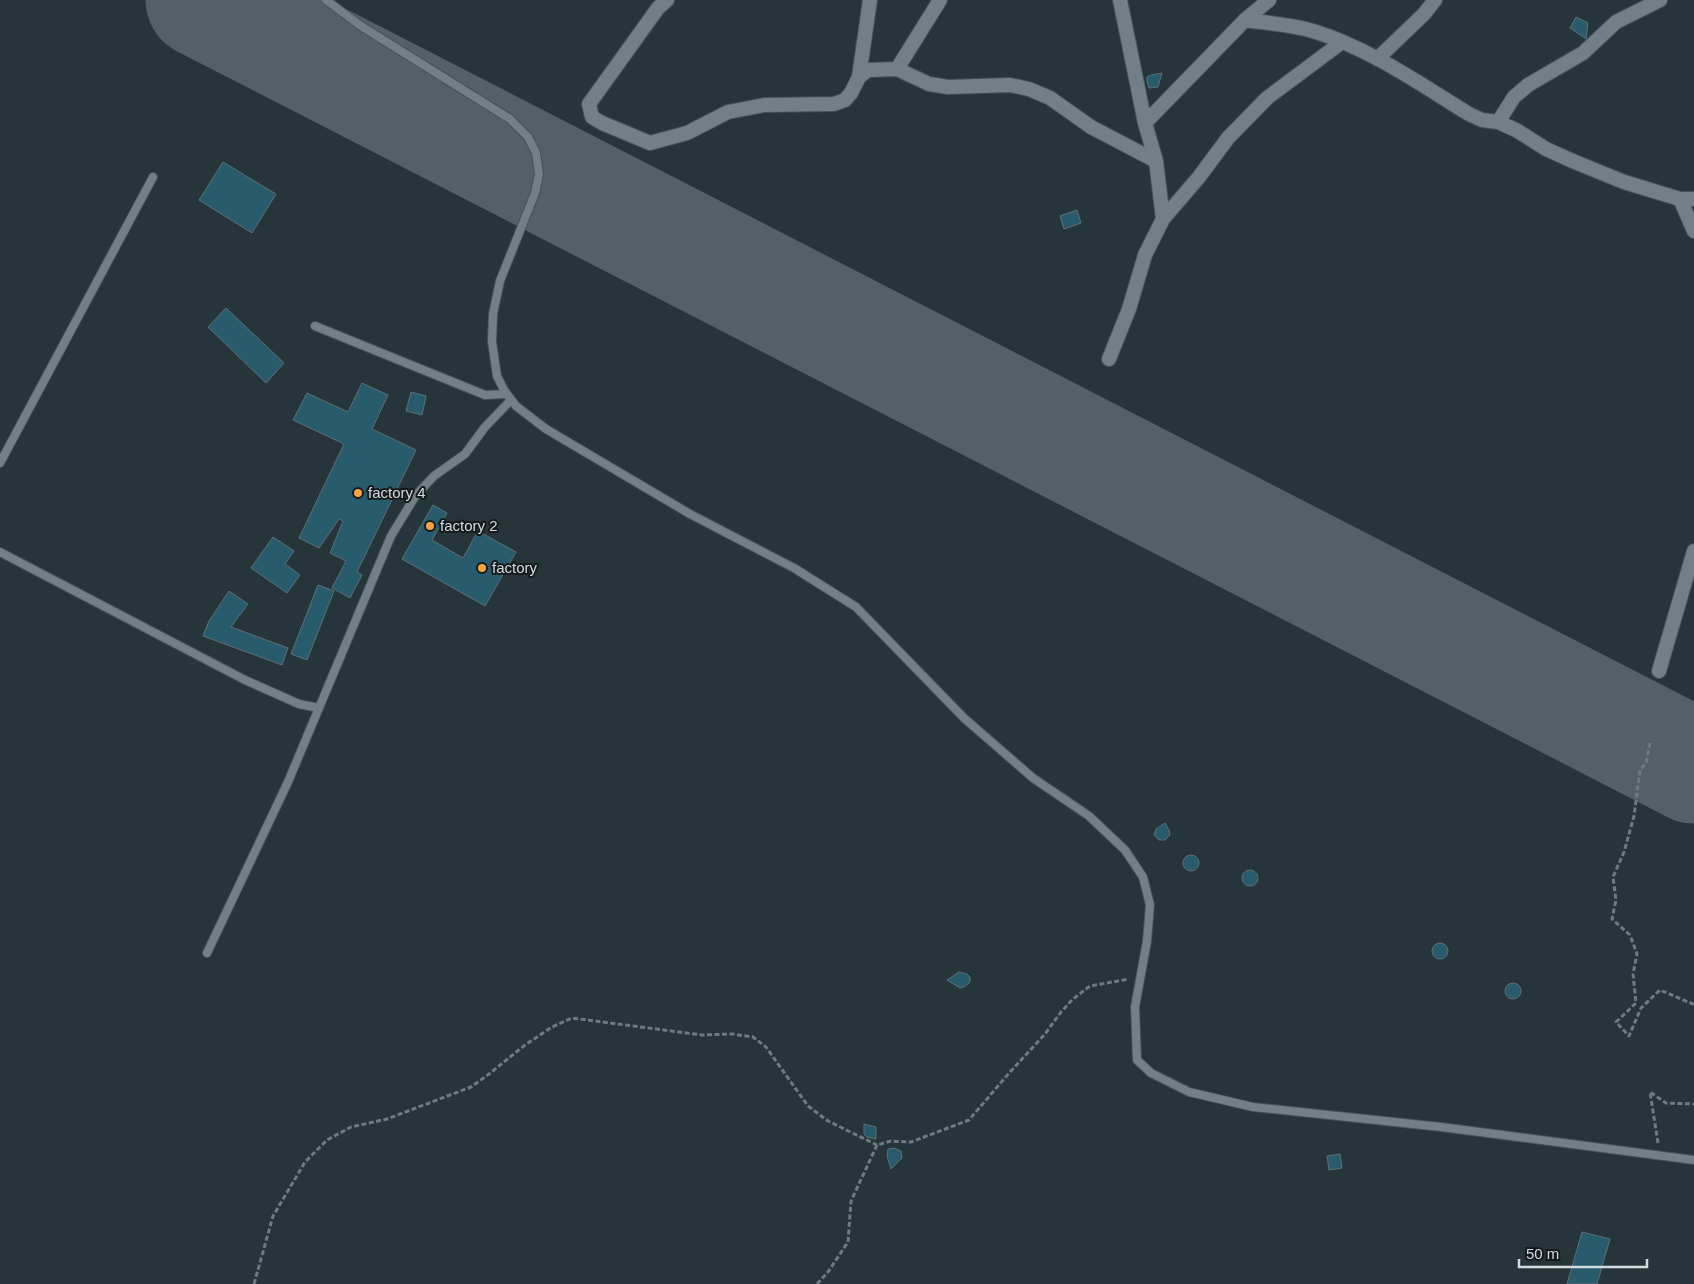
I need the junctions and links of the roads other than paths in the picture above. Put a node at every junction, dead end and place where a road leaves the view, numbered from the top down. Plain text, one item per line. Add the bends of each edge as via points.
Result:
1 (326, 0) edge
2 (667, 0) edge
3 (870, 0) edge
4 (940, 0) edge
5 (1120, 0) edge
6 (1269, 0) edge
7 (1435, 0) edge
8 (1660, 0) edge
9 (1252, 11) edge
10 (1342, 42) junction
11 (1377, 59) junction
12 (897, 69) junction
13 (859, 76) junction
14 (1145, 122) junction
15 (1498, 122) junction
16 (1156, 161) junction
17 (153, 177) dead end
18 (1694, 199) edge
19 (1680, 200) junction
20 (1163, 219) junction
21 (1694, 231) edge
22 (315, 326) dead end
23 (1109, 359) dead end
24 (509, 397) junction
25 (0, 463) edge
26 (1694, 551) edge
27 (0, 552) edge
28 (1659, 671) dead end
29 (319, 708) junction
30 (206, 953) dead end
31 (1694, 1160) edge

1 - 24 lane via 361,26 510,119 528,136 536,153 538,174 535,193 500,281 493,314 492,342 497,376
2 - 13 street via 589,104 592,117 650,144 687,132 728,112 764,106 834,104 845,100
3 - 13 street
4 - 12 street
5 - 14 street
6 - 9 street
7 - 11 street
8 - 15 street via 1616,22 1583,53 1528,85 1514,98
9 - 10 street
9 - 14 street
10 - 11 street
10 - 20 street via 1267,98 1228,138
11 - 15 street via 1468,114
12 - 13 street via 868,70
12 - 16 street via 929,84 948,88 1010,85 1029,89 1050,98 1091,127
14 - 16 street
15 - 19 street via 1576,162
16 - 20 street
17 - 25 lane
18 - 19 street
19 - 21 street
20 - 23 street via 1145,255 1129,309
22 - 24 lane via 485,395
24 - 29 lane via 465,454 434,476 416,495 391,536
24 - 31 lane via 516,406 554,434 690,514 794,568 856,607 964,718 1033,778 1089,816 1125,850 1143,877 1150,905 1135,1007 1137,1060 1151,1073 1189,1092 1253,1106
26 - 28 street
27 - 29 lane via 245,680 299,704
29 - 30 lane via 288,782

